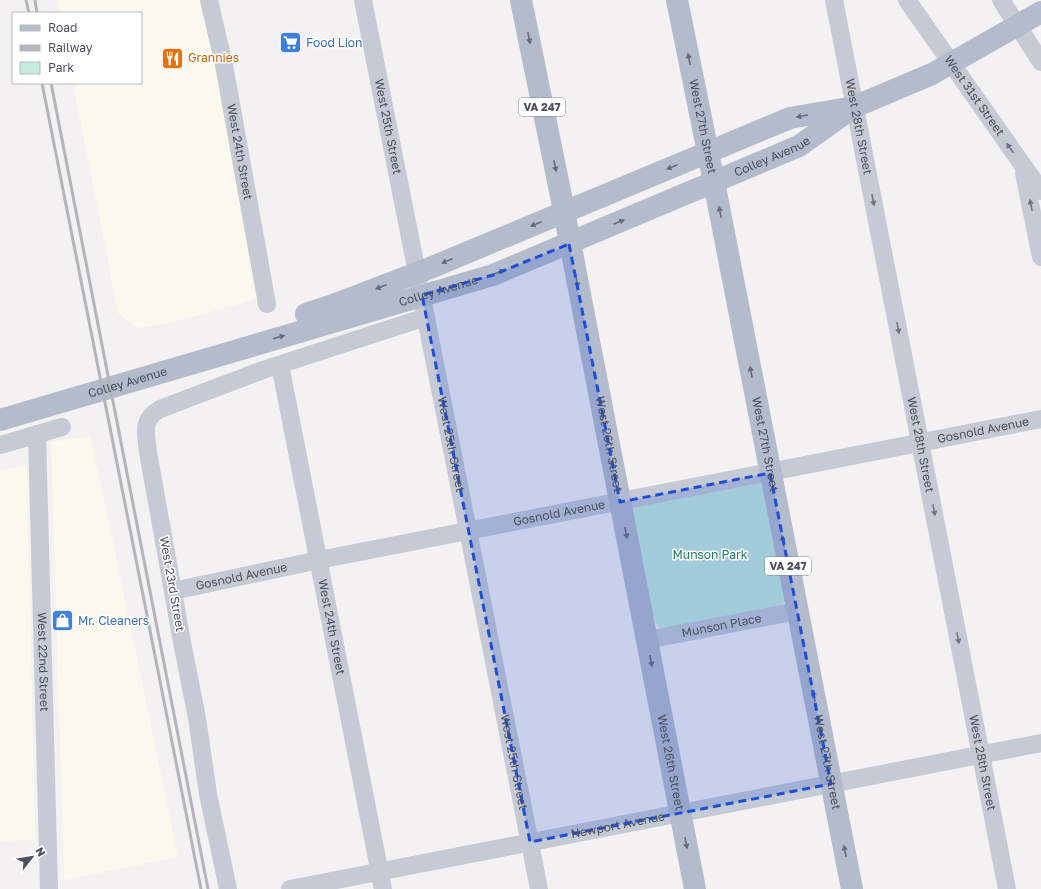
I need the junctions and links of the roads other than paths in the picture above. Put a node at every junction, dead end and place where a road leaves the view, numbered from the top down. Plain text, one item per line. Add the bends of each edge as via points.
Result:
1 (209, 0) edge
2 (363, 0) edge
3 (521, 0) edge
4 (677, 0) edge
5 (834, 0) edge
6 (907, 0) edge
7 (1001, 0) edge
8 (1041, 12) edge
9 (1017, 26) junction
10 (1041, 62) edge
11 (951, 64) junction
12 (854, 107) junction
13 (708, 152) junction
14 (1023, 166) junction
15 (714, 182) junction
16 (1041, 191) edge
17 (564, 213) junction
18 (569, 244) junction
19 (1041, 257) edge
20 (417, 273) junction
21 (422, 295) junction
22 (267, 304) dead end
23 (426, 317) junction
24 (280, 365) junction
25 (0, 406) edge
26 (1041, 419) edge
27 (0, 420) edge
28 (62, 427) dead end
29 (38, 434) junction
30 (920, 442) junction
31 (0, 445) edge
32 (770, 472) junction
33 (620, 502) junction
34 (469, 532) junction
35 (319, 560) junction
36 (173, 591) junction
37 (797, 611) junction
38 (646, 640) junction
39 (1041, 743) edge
40 (981, 755) junction
41 (831, 784) junction
42 (680, 813) junction
43 (530, 842) junction
44 (380, 872) junction
45 (49, 889) edge
46 (228, 889) edge
47 (290, 889) edge
48 (384, 889) edge
49 (539, 889) edge
50 (695, 889) edge
51 (852, 889) edge
52 (1007, 889) edge

1 - 22 street, West 24th Street via 224,65
2 - 20 street, West 25th Street
3 -> 17 main road, West 26th Street / VA 247
13 -> 4 main road, West 27th Street / VA 247
5 - 12 street, West 28th Street
6 - 11 street, West 31st Street
7 - 9 street
8 - 9 main road, Colley Avenue
9 - 10 street
9 - 11 main road, Colley Avenue
11 - 12 main road, Colley Avenue
14 -> 11 street, West 31st Street
12 -> 13 main road, Colley Avenue via 790,118
12 - 15 main road, Colley Avenue via 799,146
12 -> 30 street, West 28th Street
13 - 15 main road, West 27th Street / VA 247
13 -> 17 main road, Colley Avenue
14 - 16 street, West 31st Street
19 -> 14 street
18 -> 15 main road, Colley Avenue
32 -> 15 main road, West 27th Street / VA 247
17 - 18 main road, West 26th Street / VA 247
17 -> 20 main road, Colley Avenue
21 -> 18 main road, Colley Avenue via 493,275
18 -> 33 main road, West 26th Street / VA 247
20 - 21 street, West 25th Street
20 -> 25 main road, Colley Avenue via 297,317
21 - 23 street, West 25th Street
27 -> 21 main road, Colley Avenue
23 - 24 street, West 23rd Street
23 - 34 street, West 25th Street
24 - 35 street, West 24th Street
24 - 36 street, West 23rd Street via 160,409 152,413 148,420 148,452
26 - 30 street, Gosnold Avenue
28 - 29 street
29 - 31 street
29 - 45 street, West 22nd Street
30 - 32 street, Gosnold Avenue
30 -> 40 street, West 28th Street
32 - 33 street, Gosnold Avenue
37 -> 32 main road, West 27th Street / VA 247
33 - 34 street, Gosnold Avenue
33 -> 38 main road, West 26th Street / VA 247
34 - 35 street, Gosnold Avenue
34 - 43 street, West 25th Street
35 - 36 street, Gosnold Avenue
35 - 44 street, West 24th Street
36 - 46 street, West 23rd Street via 197,718 208,794
37 - 38 street, Munson Place
41 -> 37 main road, West 27th Street / VA 247
38 -> 42 main road, West 26th Street / VA 247
39 - 40 street, Newport Avenue
40 - 41 street, Newport Avenue
40 - 52 street, West 28th Street
41 - 42 street, Newport Avenue
51 -> 41 main road, West 27th Street / VA 247
42 - 43 street, Newport Avenue
42 -> 50 main road, West 26th Street / VA 247
43 - 44 street, Newport Avenue
43 - 49 street, West 25th Street
44 - 47 street, Newport Avenue
44 - 48 street, West 24th Street

